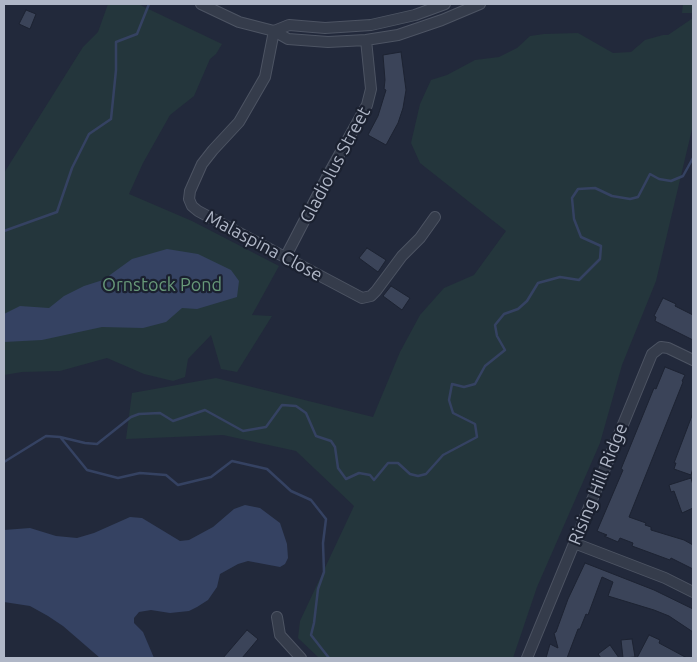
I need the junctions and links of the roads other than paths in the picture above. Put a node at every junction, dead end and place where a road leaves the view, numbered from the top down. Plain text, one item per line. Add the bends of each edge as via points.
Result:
1 (201, 4) edge
2 (445, 4) edge
3 (479, 4) edge
4 (274, 32) junction
5 (366, 40) junction
6 (435, 217) dead end
7 (286, 256) junction
8 (693, 360) edge
9 (574, 543) junction
10 (693, 592) edge
11 (277, 617) dead end
12 (301, 658) edge
13 (527, 658) edge

1 - 4 street via 239,22
2 - 4 street via 371,25 325,28 289,25
3 - 5 street via 424,27
4 - 5 street via 288,39 304,41
4 - 7 street, Malaspina Close via 263,81 239,122 205,160 191,187 189,199 195,209
5 - 7 street, Gladiolus Street via 371,90 368,105
6 - 7 street, Malaspina Close via 376,291 366,298
8 - 9 street, Rising Hill Ridge via 668,348 661,347 652,354
9 - 10 street
9 - 13 street, Rising Hill Ridge
11 - 12 street via 280,635

